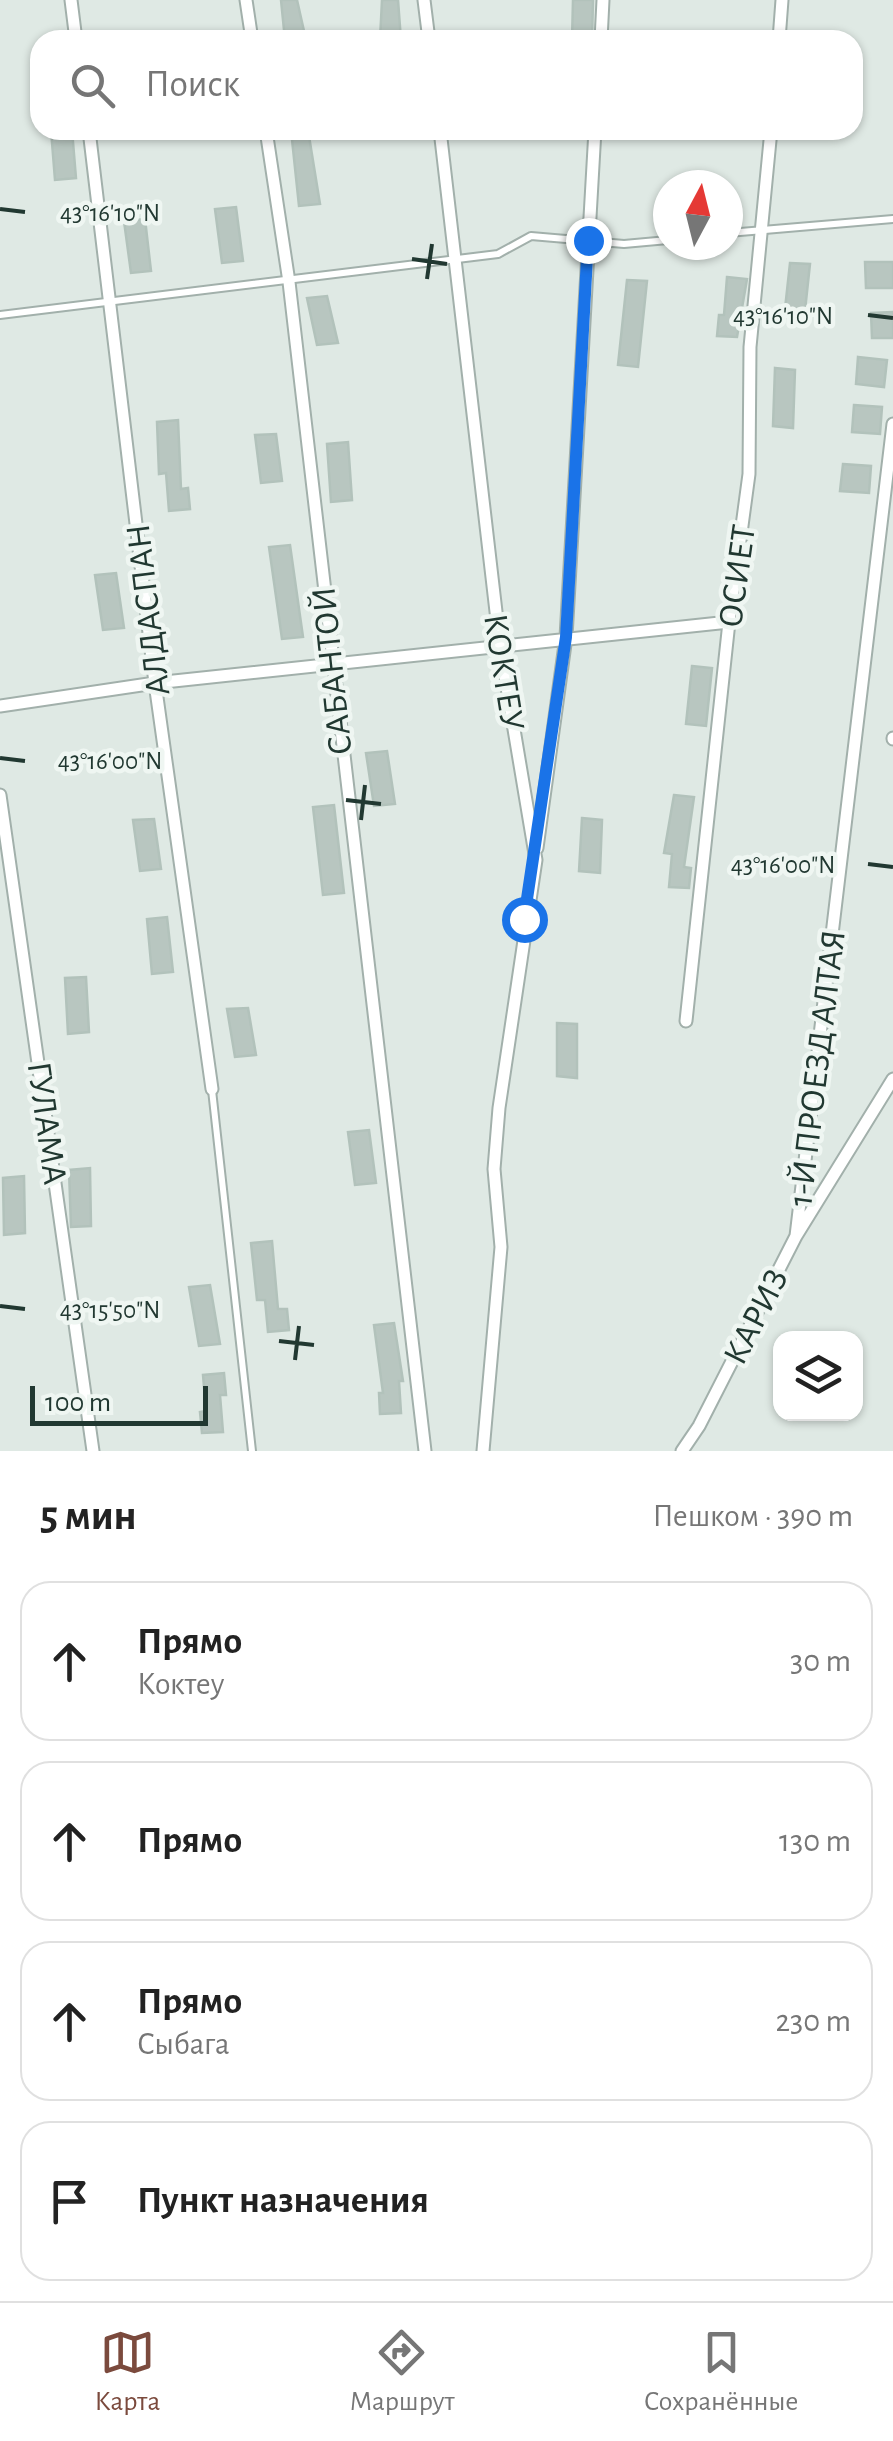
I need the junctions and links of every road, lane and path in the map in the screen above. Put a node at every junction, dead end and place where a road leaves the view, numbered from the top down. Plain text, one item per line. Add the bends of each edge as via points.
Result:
1 (71, 0) edge
2 (246, 0) edge
3 (424, 0) edge
4 (604, 0) edge
5 (782, 0) edge
6 (75, 30) edge
7 (250, 30) edge
8 (427, 30) edge
9 (602, 30) edge
10 (779, 30) edge
11 (90, 140) edge
12 (267, 140) edge
13 (441, 140) edge
14 (594, 140) edge
15 (769, 140) edge
16 (893, 219) edge
17 (762, 230) junction
18 (743, 232) edge
19 (588, 240) junction
20 (653, 241) edge
21 (456, 260) junction
22 (288, 282) junction
23 (112, 302) junction
24 (0, 315) edge
25 (893, 424) edge
26 (729, 622) junction
27 (566, 637) junction
28 (500, 646) junction
29 (330, 664) junction
30 (155, 683) junction
31 (0, 706) edge
32 (0, 795) edge
33 (536, 860) junction
34 (686, 1022) dead end
35 (893, 1079) edge
36 (212, 1089) joint
37 (796, 1236) junction
38 (93, 1451) edge
39 (252, 1451) edge
40 (425, 1451) edge
41 (482, 1451) edge
42 (682, 1451) edge

1 - 6 street
2 - 7 street
3 - 8 street
4 - 9 street
5 - 10 street
11 - 23 street, АЛДАСПАН
12 - 22 street, САБАНТОЙ
13 - 21 street, КОКТЕУ
14 - 19 street
15 - 17 street, ОСИЕТ
16 - 17 lane
17 - 18 lane
17 - 26 street, ОСИЕТ via 750,347 750,474
19 - 20 lane
19 - 21 lane via 531,236 498,254
19 - 27 street
21 - 22 lane
21 - 28 street, КОКТЕУ
22 - 23 lane
22 - 29 street, САБАНТОЙ
23 - 24 lane
23 - 30 street, АЛДАСПАН
25 - 37 street, 1-Й ПРОЕЗД АЛТАЯ
26 - 27 street
26 - 34 street, ОСИЕТ
27 - 28 street
27 - 33 street
28 - 29 street
28 - 33 street, КОКТЕУ
29 - 30 street
29 - 40 street, САБАНТОЙ
30 - 31 street
30 - 36 street, АЛДАСПАН
32 - 38 street, ГУЛАМА
33 - 41 street, КОКТЕУ via 499,1108 494,1169 500,1247
35 - 37 street, КАРИЗ
36 - 39 lane
37 - 42 street, КАРИЗ

